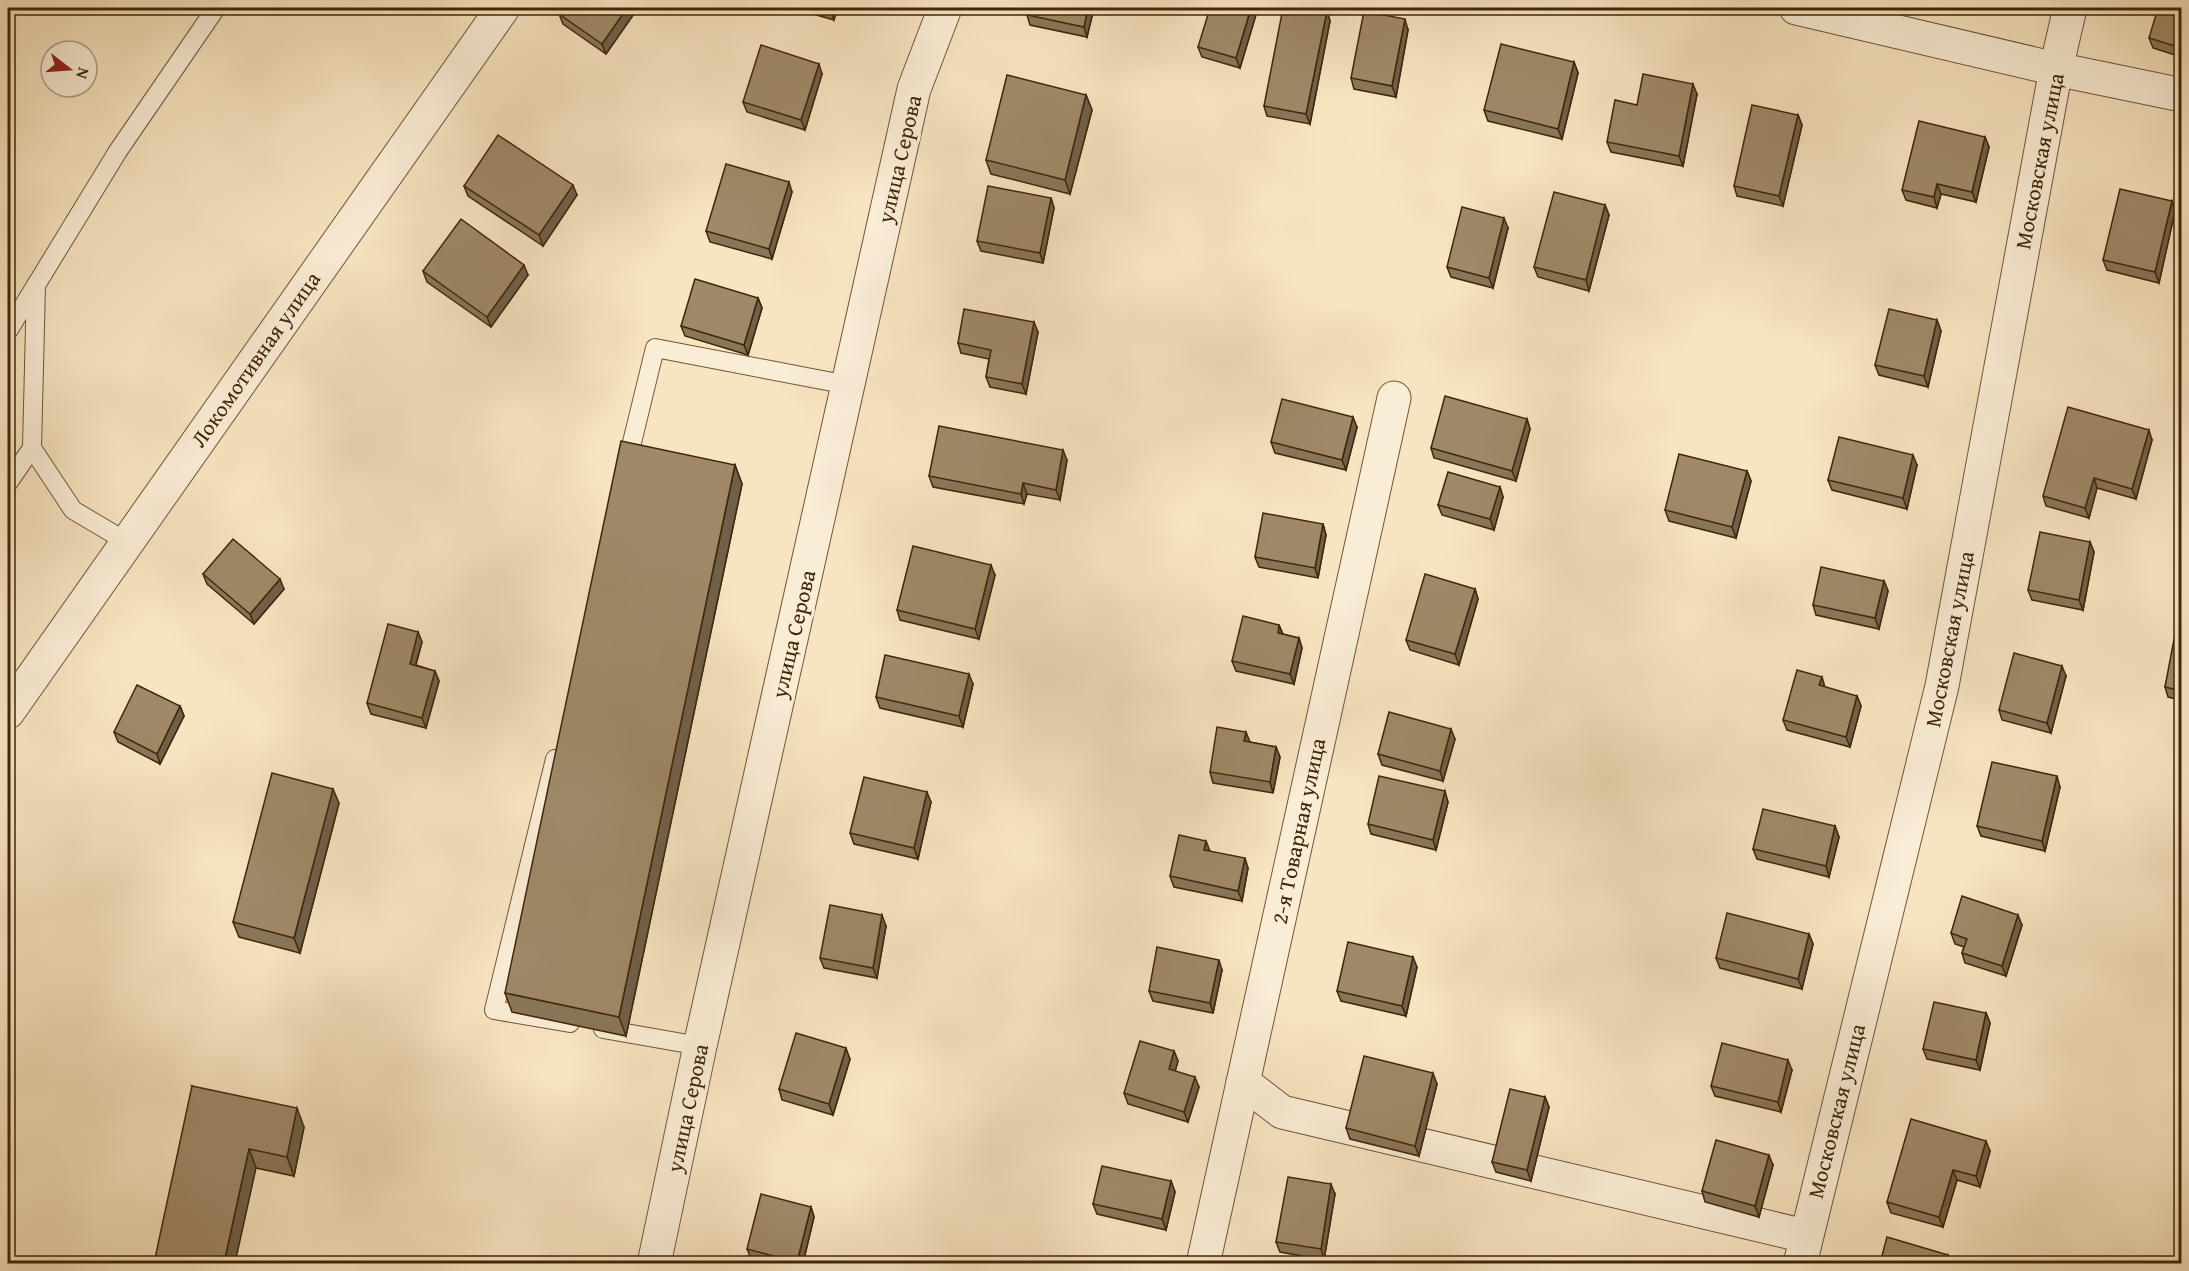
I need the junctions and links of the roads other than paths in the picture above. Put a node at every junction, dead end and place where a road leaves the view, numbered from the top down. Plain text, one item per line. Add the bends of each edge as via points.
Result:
1 (216, 8) edge
2 (503, 8) edge
3 (945, 8) edge
4 (1796, 8) edge
5 (2070, 8) edge
6 (2056, 69) junction
7 (2181, 95) edge
8 (36, 284) junction
9 (8, 331) edge
10 (848, 385) junction
11 (1394, 398) dead end
12 (32, 448) junction
13 (8, 483) edge
14 (621, 487) edge
15 (127, 542) junction
16 (8, 712) edge
17 (559, 743) edge
18 (700, 1046) junction
19 (1243, 1082) junction
20 (1802, 1250) edge
21 (654, 1263) edge
22 (1203, 1263) edge

1 - 8 lane via 118,151
2 - 15 street, Локомотивная улица
3 - 10 street, улица Серова via 914,89
4 - 6 street
5 - 6 street, Московская улица
6 - 7 street
6 - 20 street, Московская улица via 1942,686
8 - 9 lane
8 - 12 lane
10 - 14 lane via 655,348
10 - 18 street, улица Серова
11 - 19 street, 2-я Товарная улица
12 - 13 lane
12 - 15 lane via 72,510
15 - 16 street, Локомотивная улица
17 - 18 lane via 494,1010
18 - 21 street, улица Серова
19 - 20 street via 1282,1113
19 - 22 street, 2-я Товарная улица

